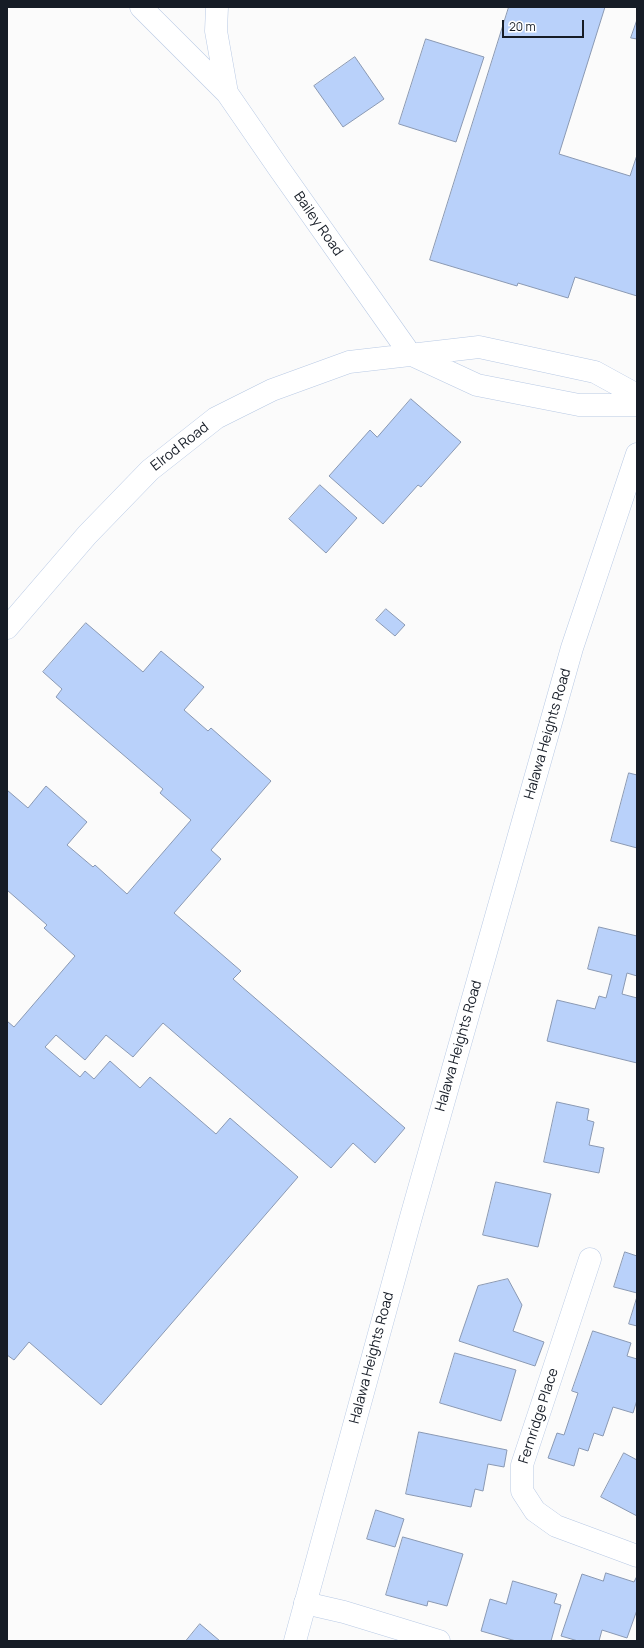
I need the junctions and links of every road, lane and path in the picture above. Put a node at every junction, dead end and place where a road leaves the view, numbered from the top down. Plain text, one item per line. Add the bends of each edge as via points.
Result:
1 (141, 7) edge
2 (217, 7) edge
3 (227, 93) junction
4 (410, 354) junction
5 (637, 396) edge
6 (637, 405) edge
7 (637, 454) edge
8 (7, 628) edge
9 (590, 1259) dead end
10 (637, 1556) edge
11 (305, 1603) junction
12 (296, 1641) edge
13 (438, 1641) edge

1 - 3 street, Bailey Road
2 - 3 street, Bailey Road via 216,31
3 - 4 street, Bailey Road
4 - 5 street via 479,347 595,372
4 - 6 street via 477,385 578,406
4 - 8 street, Elrod Road via 349,362 272,390 216,418 150,470 88,535
7 - 11 street, Halawa Heights Road via 572,648
9 - 10 street, Fernridge Place via 522,1465 522,1491 535,1511 556,1526
11 - 12 street, Halawa Heights Road
11 - 13 street

